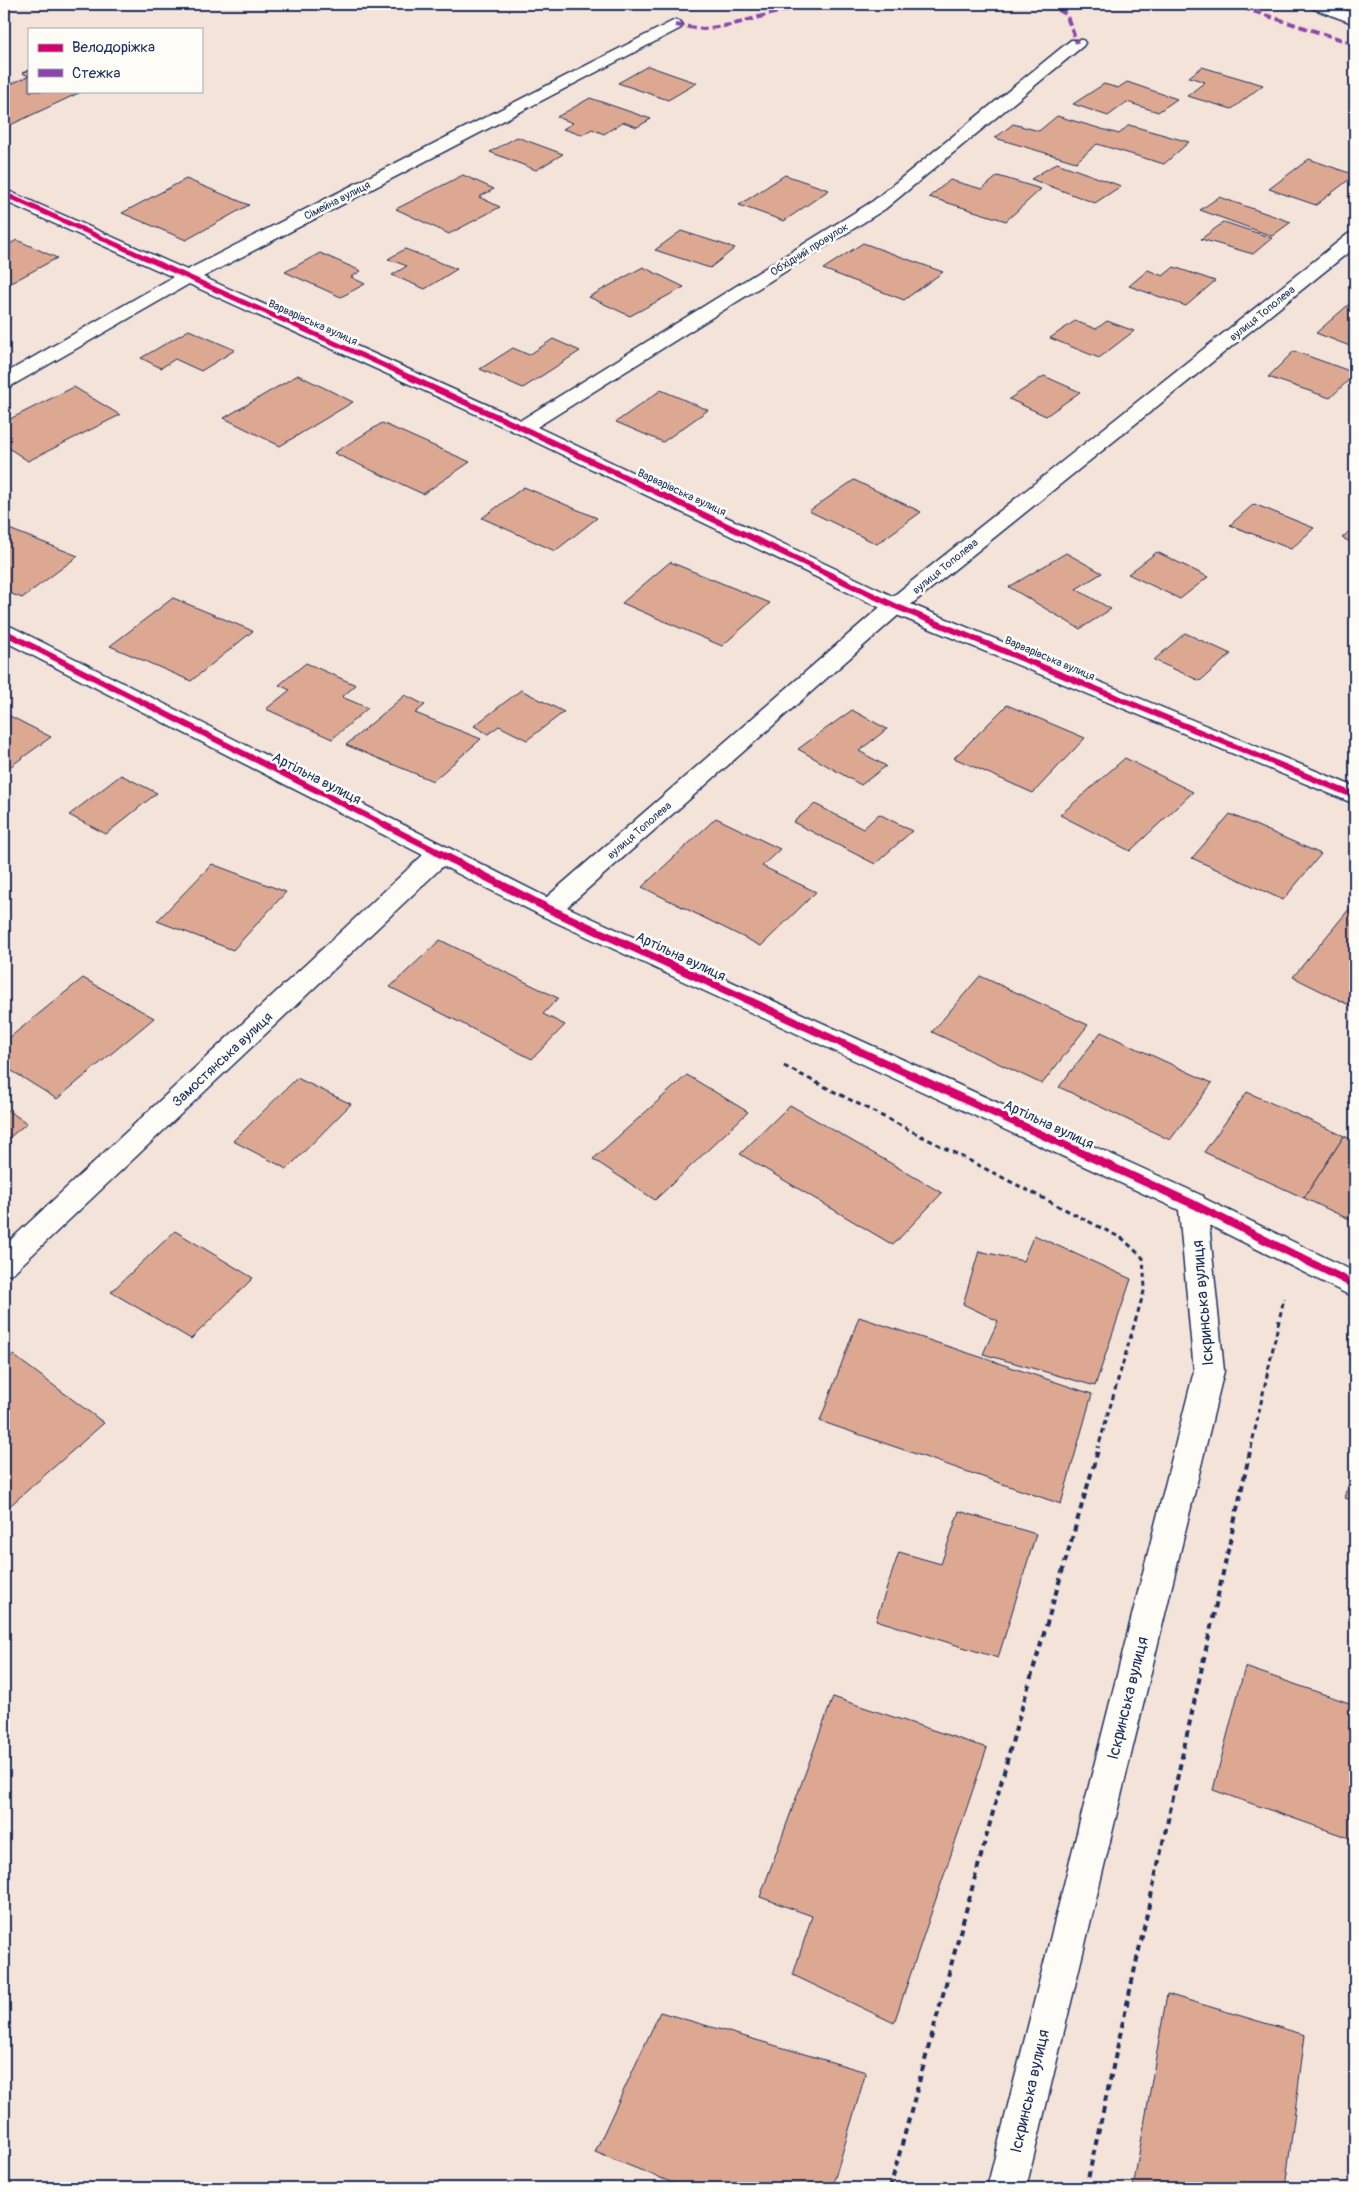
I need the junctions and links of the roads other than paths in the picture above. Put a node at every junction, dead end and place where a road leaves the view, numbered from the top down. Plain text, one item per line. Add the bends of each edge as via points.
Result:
1 (1315, 4) edge
2 (1355, 19) edge
3 (675, 25) dead end
4 (1077, 43) dead end
5 (4, 194) edge
6 (1355, 238) edge
7 (186, 278) junction
8 (4, 382) edge
9 (522, 428) junction
10 (895, 606) junction
11 (4, 632) edge
12 (1355, 796) edge
13 (440, 854) junction
14 (549, 909) junction
15 (1193, 1204) junction
16 (4, 1264) edge
17 (1355, 1285) edge
18 (1006, 2188) edge

1 - 2 street
3 - 7 street, Сімейна вулиця
4 - 9 street, Обхідний провулок via 879,205
5 - 7 street, Варварівська вулиця
6 - 10 street, вулиця Тополева
7 - 8 street, Сімейна вулиця
7 - 9 street, Варварівська вулиця
9 - 10 street, Варварівська вулиця
10 - 12 street, Варварівська вулиця
10 - 14 street, вулиця Тополева
11 - 13 street, Артільна вулиця
13 - 14 street, Артільна вулиця
13 - 16 street, Замостянська вулиця
14 - 15 street, Артільна вулиця
15 - 17 street, Артільна вулиця
15 - 18 street, Іскринська вулиця via 1209,1371

